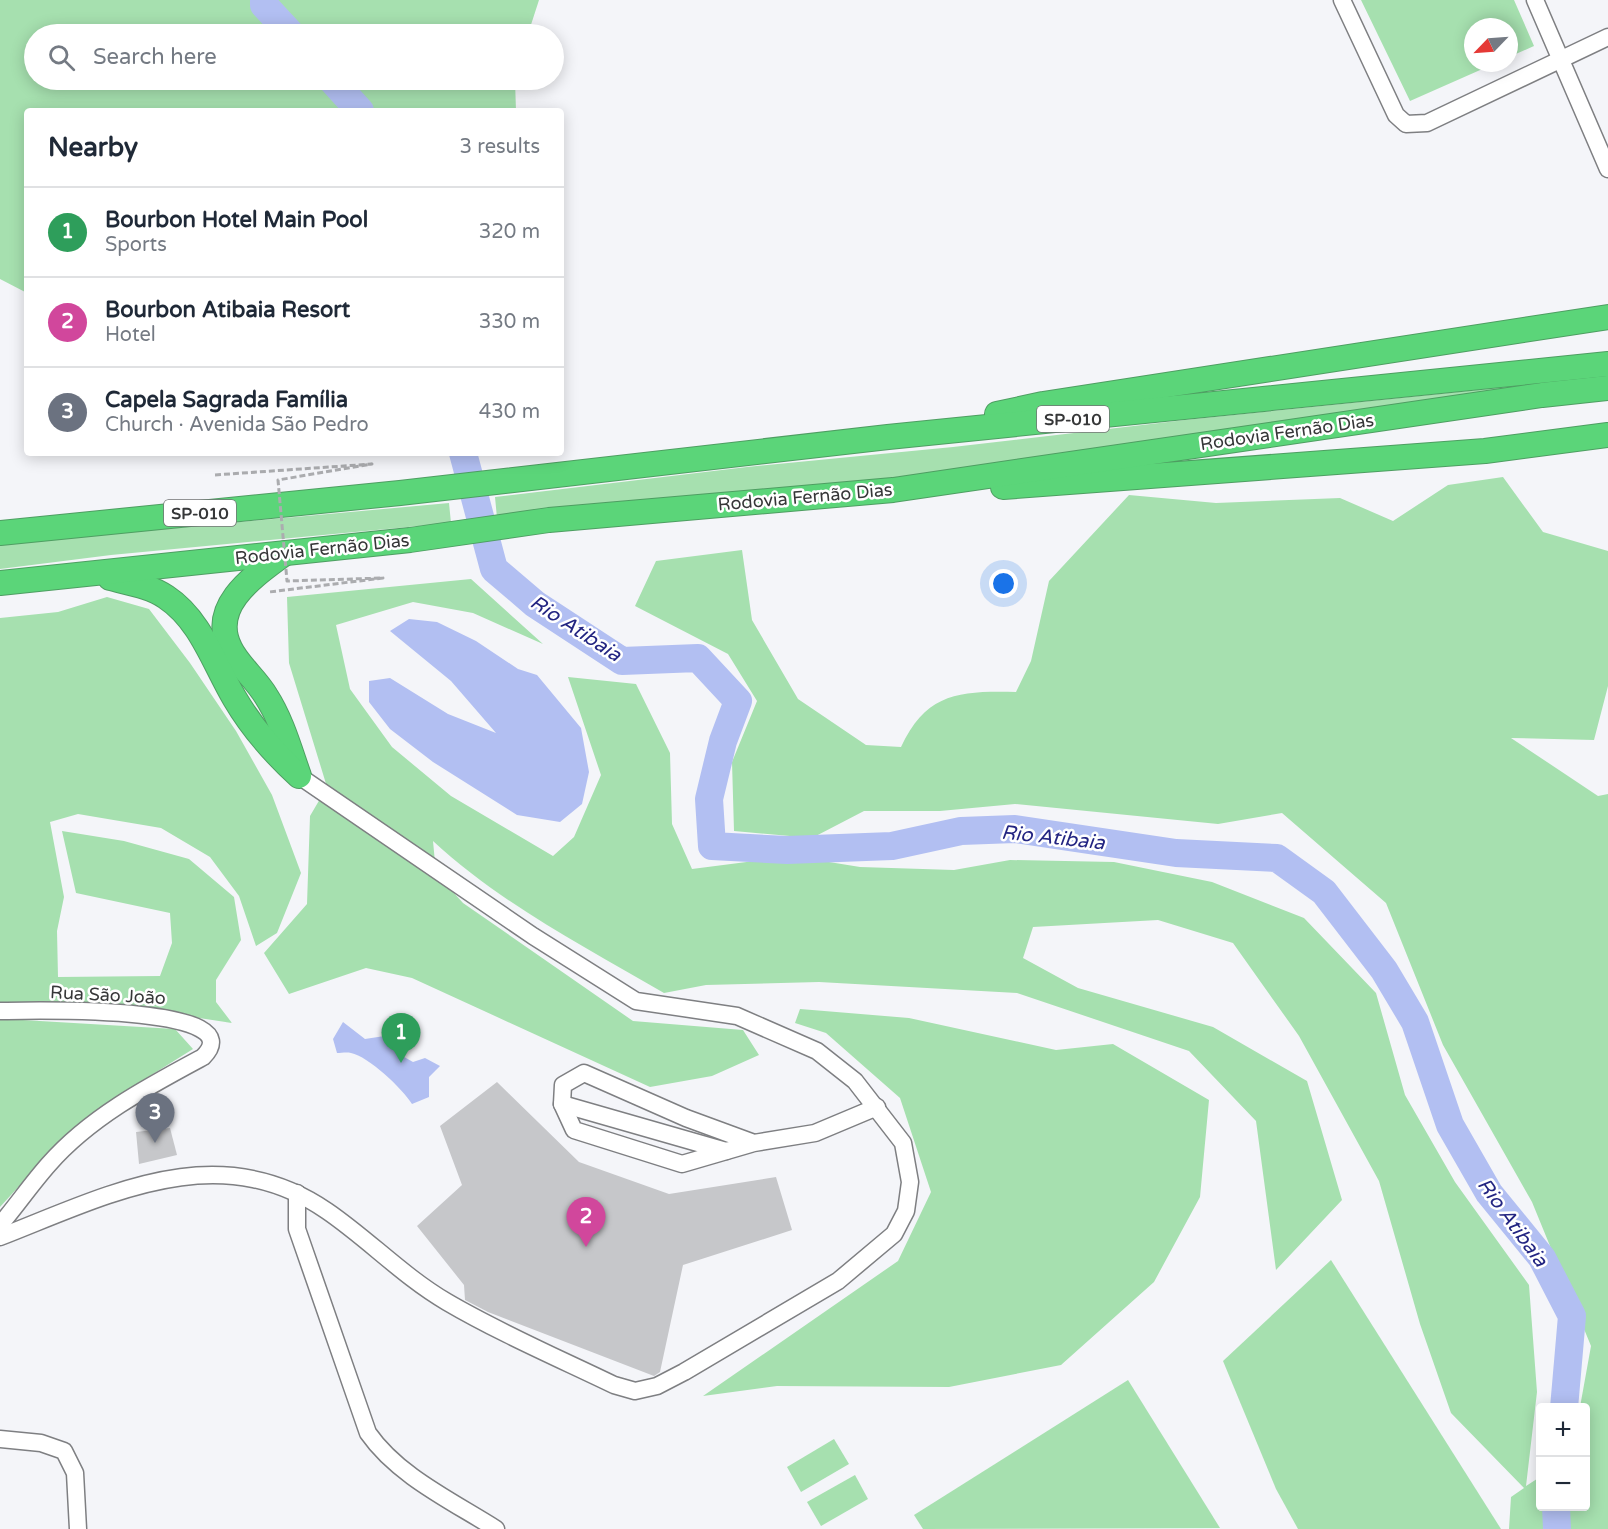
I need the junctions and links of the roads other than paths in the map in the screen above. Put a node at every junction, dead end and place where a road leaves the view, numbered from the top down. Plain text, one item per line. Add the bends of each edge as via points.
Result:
1 (1342, 0) edge
2 (1535, 0) edge
3 (1608, 38) edge
4 (1562, 58) junction
5 (1608, 169) edge
6 (1608, 307) edge
7 (1608, 317) edge
8 (1492, 334) junction
9 (1608, 364) edge
10 (1608, 388) edge
11 (1608, 435) edge
12 (888, 437) junction
13 (893, 490) junction
14 (0, 532) edge
15 (285, 553) junction
16 (96, 574) junction
17 (0, 583) edge
18 (299, 776) junction
19 (0, 1011) edge
20 (562, 1104) junction
21 (877, 1107) junction
22 (753, 1143) junction
23 (726, 1151) junction
24 (297, 1193) junction
25 (0, 1225) edge
26 (0, 1237) edge
27 (0, 1439) edge
28 (78, 1529) edge
29 (496, 1529) edge

1 - 4 street via 1396,115 1406,124 1427,123
2 - 4 street
3 - 4 street
4 - 5 street
6 - 8 street
7 - 8 highway
8 - 12 highway via 1042,404
9 - 12 highway, Rodovia Fernão Dias / SP-010
10 - 13 highway, Rodovia Fernão Dias / SP-010
11 - 13 highway via 1485,451 1048,485
12 - 14 highway, Rodovia Fernão Dias / SP-010 via 400,493
13 - 15 highway, Rodovia Fernão Dias / SP-010 via 549,520
15 - 16 highway, Rodovia Fernão Dias / SP-010
15 - 18 highway via 234,597 228,610 226,637 230,649 272,705
16 - 17 highway, Rodovia Fernão Dias / SP-010
16 - 18 highway via 143,586 185,612 256,730
18 - 21 street via 533,936 636,1001 738,1016 817,1051 855,1081
19 - 25 street, Rua São João via 149,1015 193,1025 208,1036 209,1051 113,1109 75,1140 49,1163
20 - 22 street via 563,1085 584,1073
20 - 23 street
20 - 23 street via 574,1130 682,1164
21 - 22 street via 815,1133
21 - 24 street via 903,1143 910,1182 906,1211 894,1234 828,1287 684,1372 657,1386 635,1391 614,1385 446,1302 328,1211
22 - 23 street
24 - 26 street via 252,1178 204,1173 121,1190
24 - 29 street via 297,1229 368,1433 383,1454 400,1467
27 - 28 street via 53,1445 64,1451 75,1473

